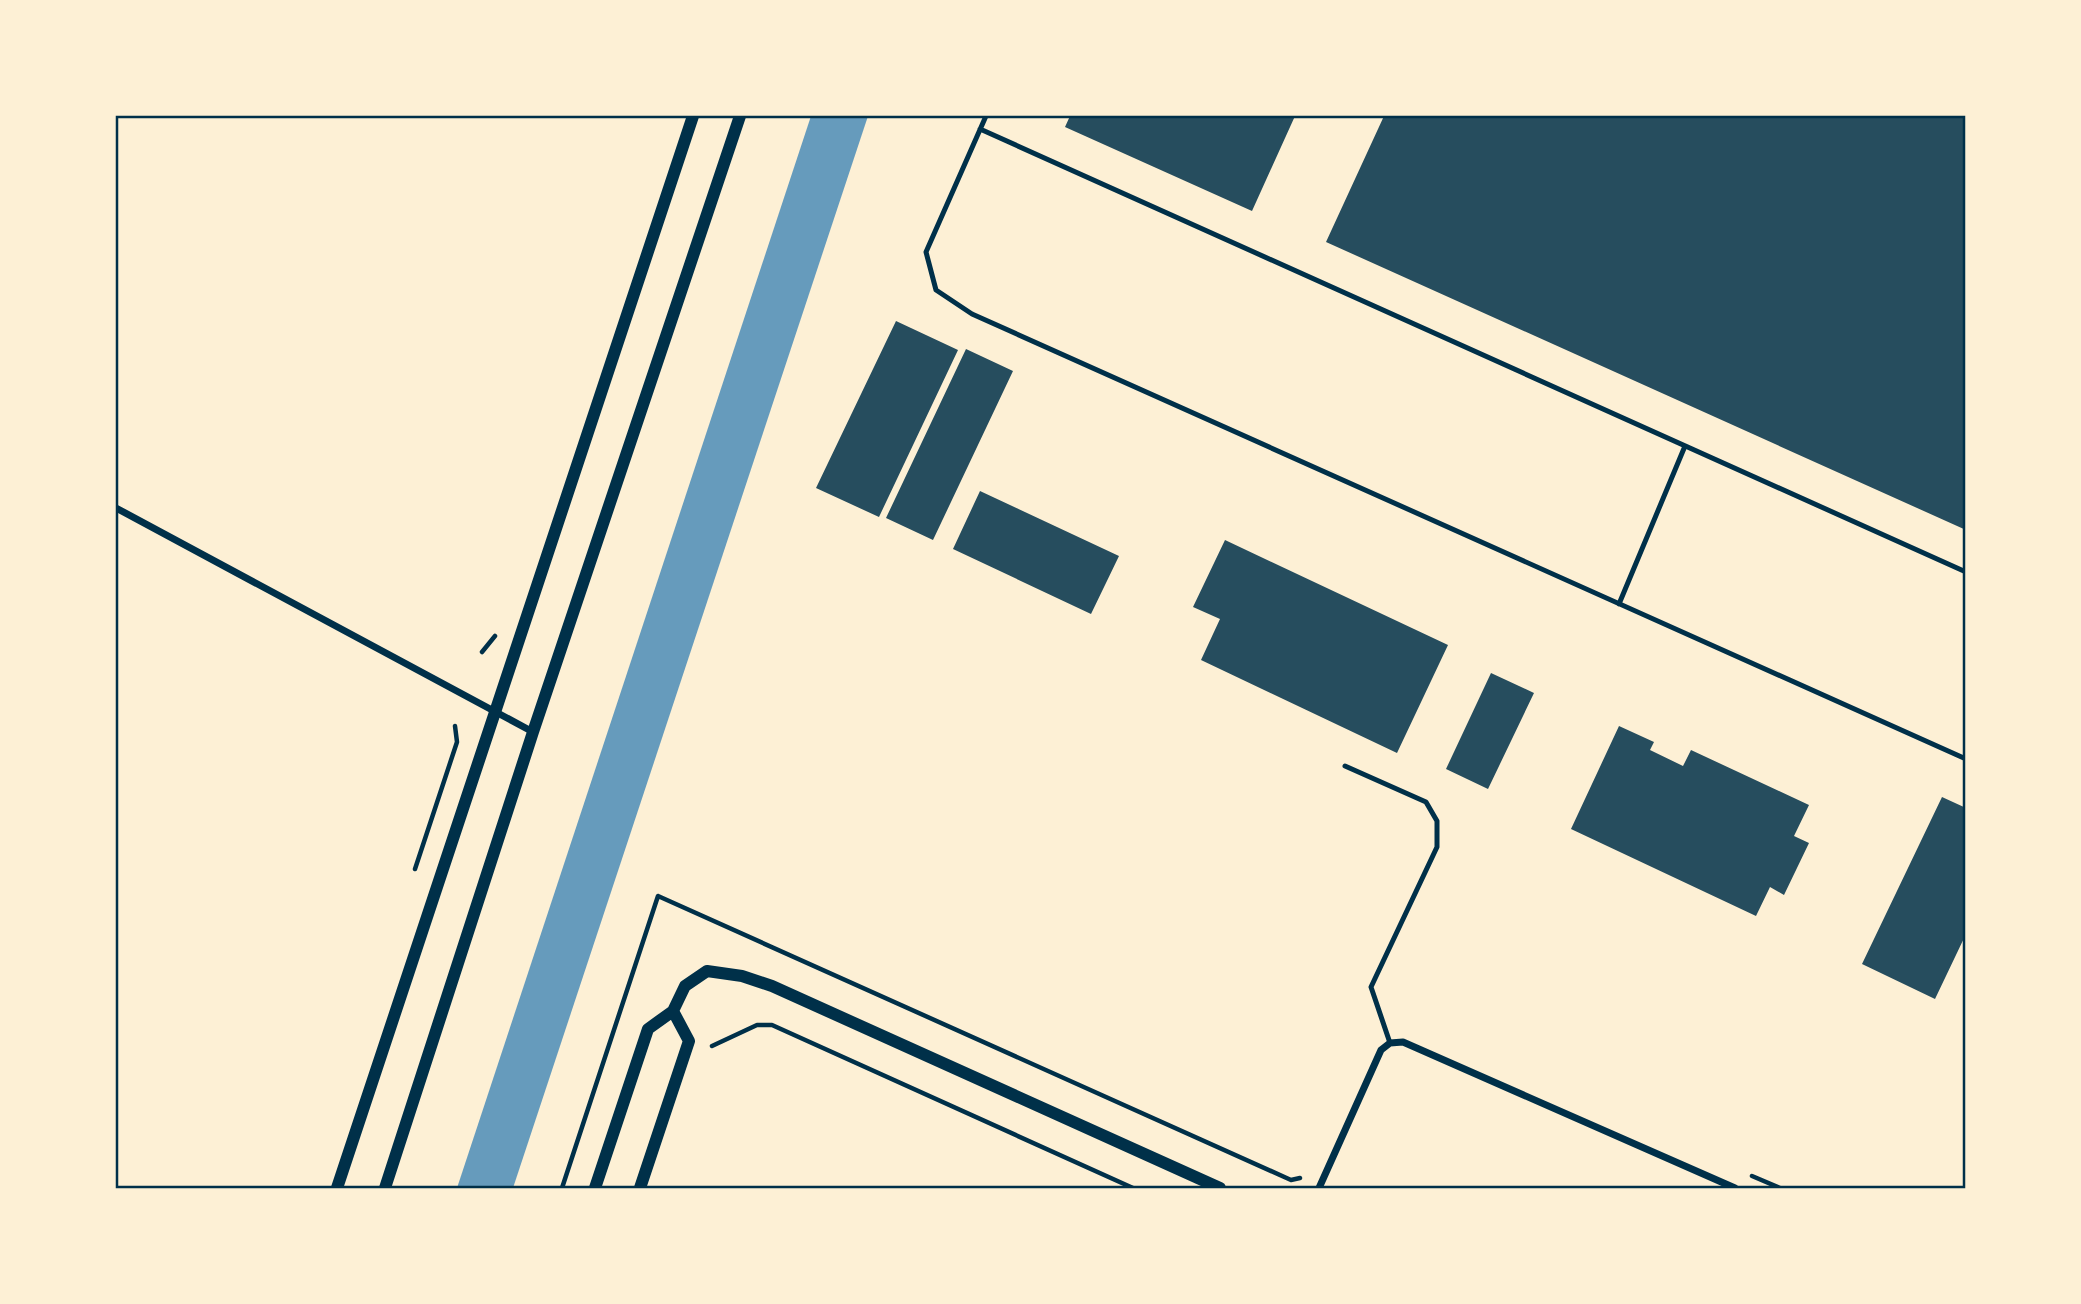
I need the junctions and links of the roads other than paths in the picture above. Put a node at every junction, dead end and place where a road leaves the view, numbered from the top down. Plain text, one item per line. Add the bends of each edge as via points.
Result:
1 (693, 116) edge
2 (740, 116) edge
3 (986, 116) edge
4 (980, 129) junction
5 (1685, 446) junction
6 (116, 508) edge
7 (1965, 572) edge
8 (1619, 604) junction
9 (496, 712) junction
10 (533, 732) junction
11 (1965, 759) edge
12 (1345, 766) dead end
13 (673, 1011) junction
14 (1390, 1043) junction
15 (337, 1188) edge
16 (385, 1188) edge
17 (595, 1188) edge
18 (640, 1188) edge
19 (1220, 1188) edge
20 (1318, 1188) edge
21 (1735, 1188) edge

1 - 9 street
2 - 10 street
3 - 4 lane
4 - 5 lane
4 - 8 lane via 926,252 936,290 972,314
5 - 7 lane
5 - 8 lane
6 - 9 street
8 - 11 lane
9 - 10 street
9 - 15 street
10 - 16 street
12 - 14 lane via 1426,802 1437,821 1437,847 1371,987
13 - 17 street via 648,1029
13 - 18 street via 689,1041
13 - 19 street via 685,986 707,971 742,976
14 - 20 street via 1373,1064
14 - 21 street via 1415,1045

